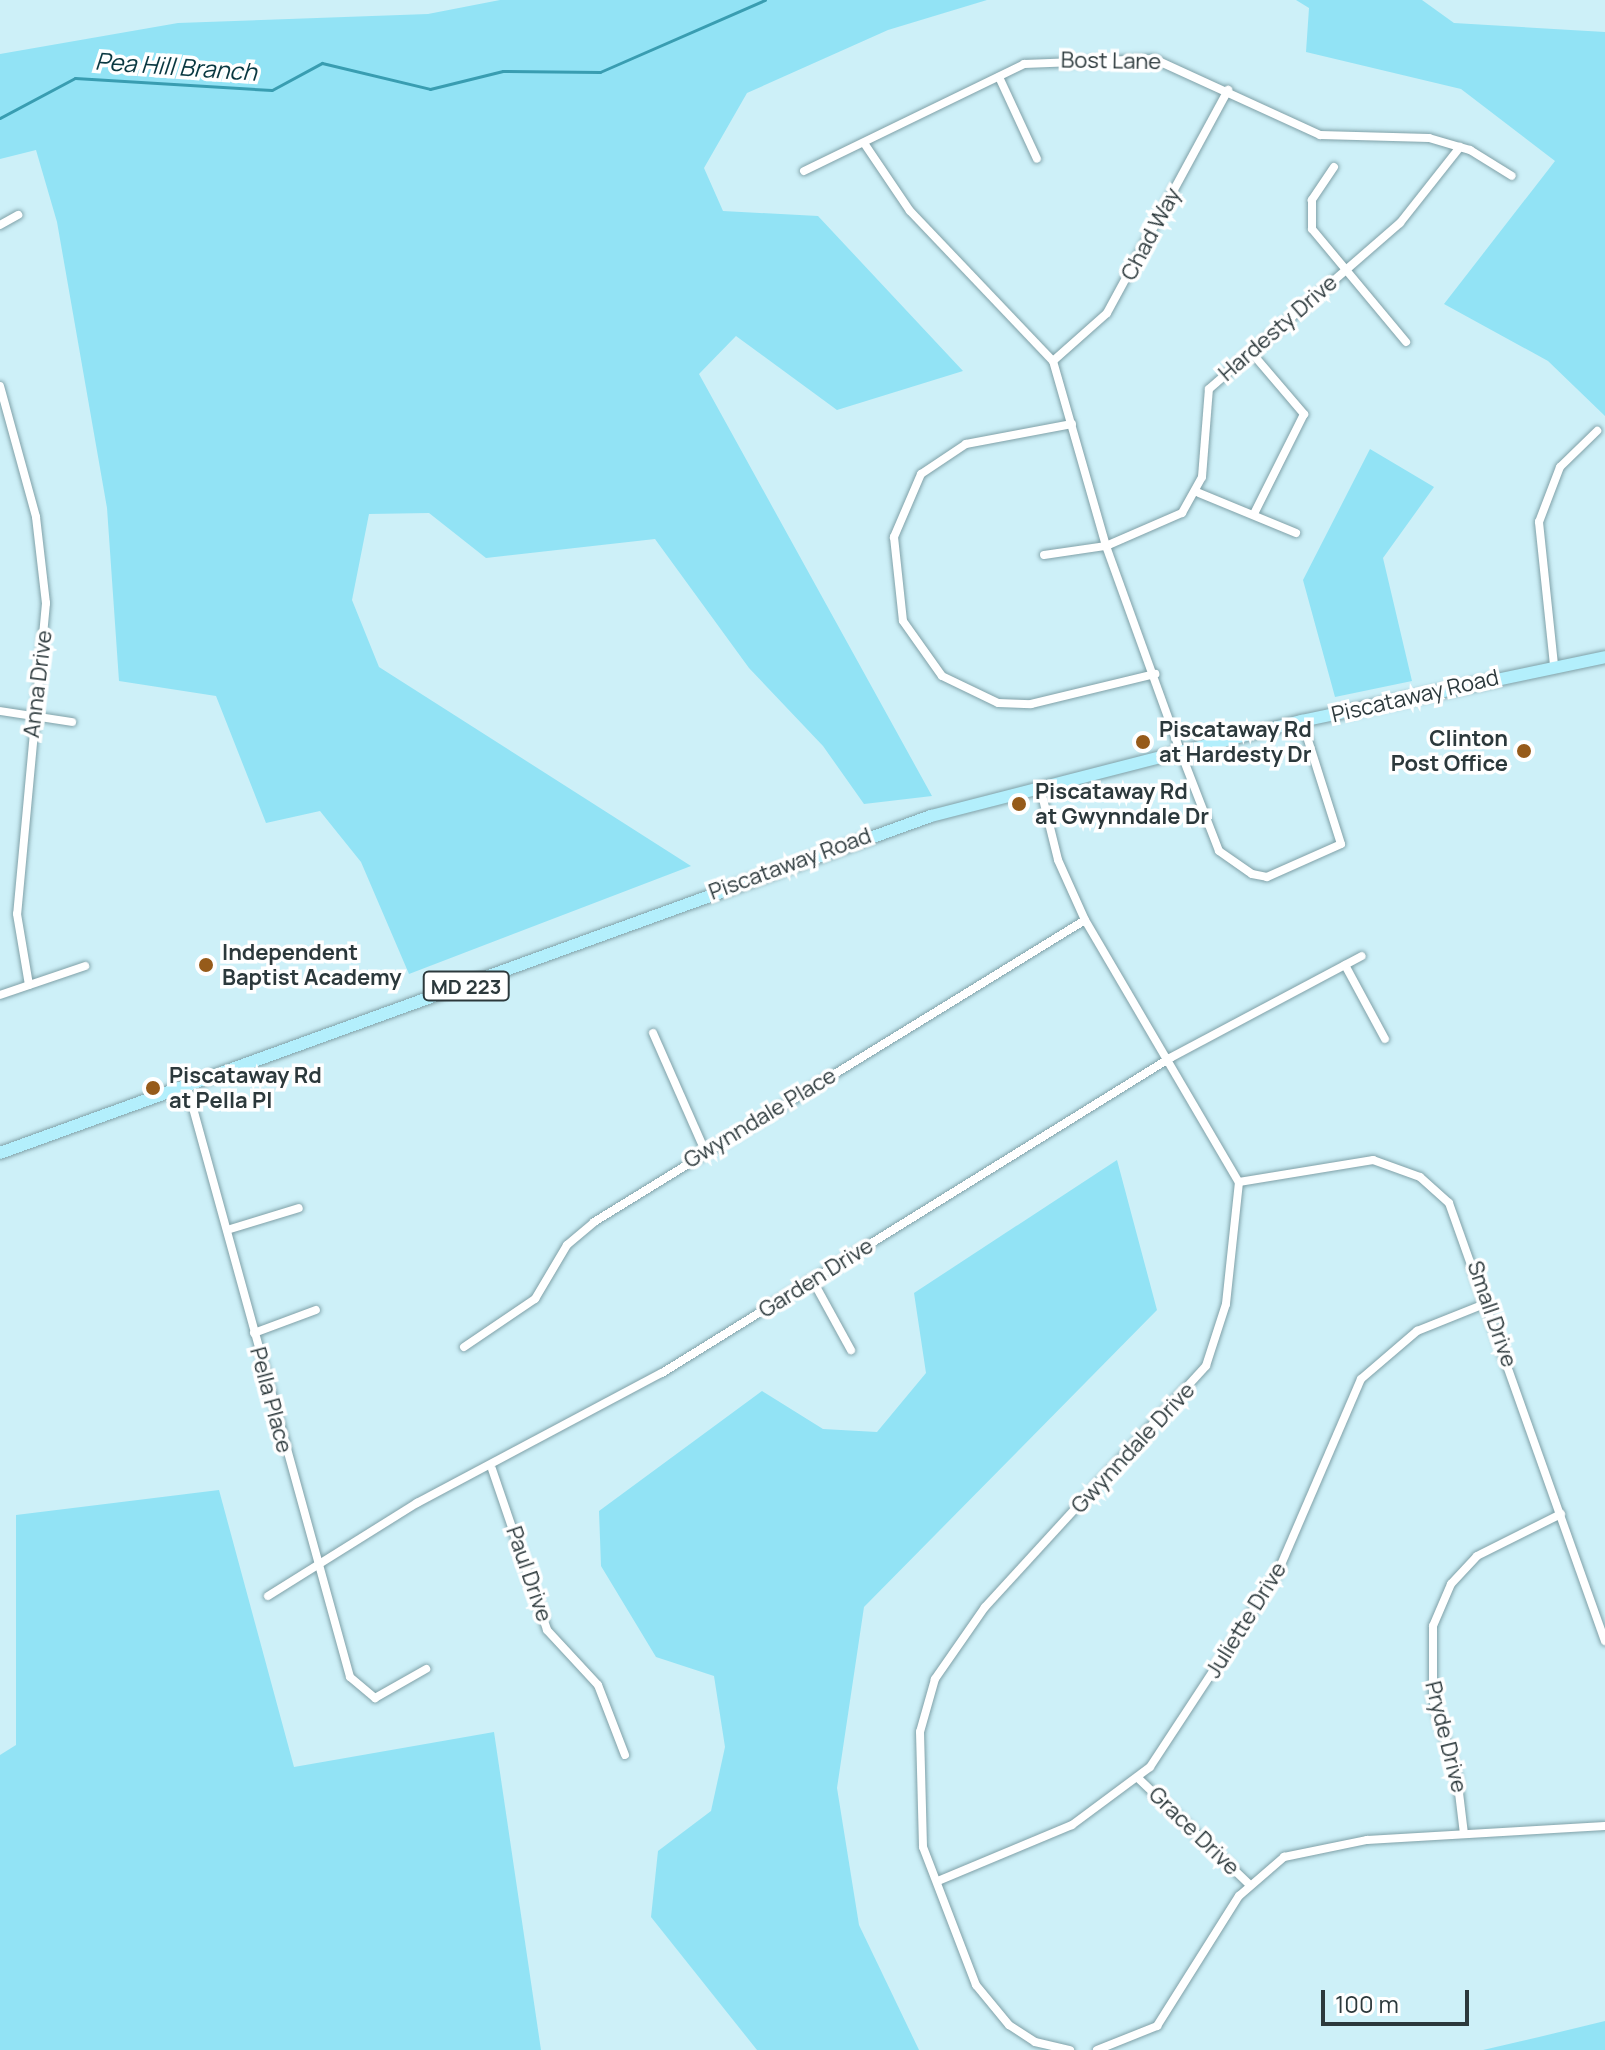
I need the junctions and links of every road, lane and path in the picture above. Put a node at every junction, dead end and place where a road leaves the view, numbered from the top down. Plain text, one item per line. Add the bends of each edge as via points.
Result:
1 (999, 77) junction
2 (1228, 90) junction
3 (864, 143) junction
4 (1460, 147) junction
5 (1037, 159) dead end
6 (1334, 167) dead end
7 (804, 171) dead end
8 (1512, 176) dead end
9 (18, 215) dead end
10 (0, 225) edge
11 (1344, 271) junction
12 (1406, 342) dead end
13 (1251, 352) junction
14 (1053, 361) junction
15 (0, 386) edge
16 (1072, 424) junction
17 (1597, 431) dead end
18 (1199, 493) junction
19 (1254, 514) junction
20 (1296, 533) dead end
21 (1106, 546) junction
22 (1044, 555) dead end
23 (1605, 657) edge
24 (1554, 665) junction
25 (1155, 674) junction
26 (0, 711) edge
27 (33, 718) junction
28 (1302, 721) junction
29 (72, 722) dead end
30 (1181, 753) junction
31 (1040, 787) junction
32 (1085, 920) junction
33 (1362, 956) dead end
34 (1345, 965) junction
35 (85, 966) dead end
36 (29, 985) junction
37 (0, 995) edge
38 (653, 1033) dead end
39 (1385, 1039) dead end
40 (1170, 1058) junction
41 (188, 1090) junction
42 (705, 1151) junction
43 (0, 1153) edge
44 (1239, 1182) junction
45 (299, 1208) dead end
46 (227, 1230) junction
47 (813, 1281) junction
48 (1487, 1303) junction
49 (316, 1310) dead end
50 (254, 1333) junction
51 (464, 1347) dead end
52 (851, 1350) dead end
53 (492, 1469) junction
54 (1561, 1514) junction
55 (315, 1565) junction
56 (268, 1596) dead end
57 (1605, 1641) edge
58 (426, 1669) dead end
59 (625, 1755) dead end
60 (1139, 1779) junction
61 (1605, 1826) edge
62 (1464, 1834) junction
63 (938, 1881) junction
64 (1249, 1884) junction
65 (1070, 2050) edge
66 (1097, 2050) edge

1 - 2 street, Bost Lane via 1034,61 1154,59
1 - 3 street, Bost Lane
1 - 5 street
2 - 4 street, Bost Lane via 1320,135 1414,135
2 - 14 street, Chad Way via 1107,313
3 - 7 street, Bost Lane
3 - 14 street via 910,211
4 - 8 street, Bost Lane
4 - 11 street, Hardesty Drive via 1418,204
6 - 11 street via 1312,200 1309,222
9 - 10 street
11 - 12 street
11 - 13 street, Hardesty Drive
13 - 18 street, Hardesty Drive via 1205,399
13 - 19 street via 1304,414
14 - 16 street
15 - 27 street, Anna Drive via 43,559 43,651
16 - 21 street
16 - 25 street via 980,439 921,474 894,537 903,621 942,676 998,703 1031,704
17 - 24 street via 1560,467 1539,522
18 - 19 street
18 - 21 street via 1174,519
19 - 20 street
21 - 22 street
21 - 25 street
23 - 24 main road, Piscataway Road / MD 223
24 - 28 main road, Piscataway Road / MD 223
25 - 30 street
26 - 27 street
27 - 29 street
27 - 36 street, Anna Drive via 17,914
28 - 30 main road, Piscataway Road / MD 223
28 - 30 street via 1341,844 1267,877 1219,851
30 - 31 main road, Piscataway Road / MD 223
31 - 32 street via 1058,860
31 - 41 main road, Piscataway Road / MD 223 via 836,846
32 - 40 street
32 - 42 street, Gwynndale Place
33 - 34 street, Garden Drive
34 - 39 street
34 - 40 street, Garden Drive
35 - 36 street
36 - 37 street
38 - 42 street
40 - 44 street
40 - 47 street, Garden Drive
41 - 43 main road, Piscataway Road / MD 223
41 - 46 street, Pella Place
42 - 51 street, Gwynndale Place via 576,1236 535,1299
44 - 48 street, Small Drive via 1358,1160 1410,1172 1459,1218
44 - 63 street, Gwynndale Drive via 1226,1304 1206,1366 985,1607 935,1679 916,1782 923,1847
45 - 46 street
46 - 50 street, Pella Place
47 - 52 street
47 - 53 street, Garden Drive
48 - 54 street, Small Drive
48 - 60 street, Juliette Drive via 1417,1331 1361,1379 1277,1574
49 - 50 street
50 - 55 street, Pella Place
53 - 55 street, Garden Drive via 436,1492
53 - 59 street, Paul Drive via 547,1630 598,1685
54 - 57 street, Small Drive
54 - 62 street, Pryde Drive via 1477,1556 1451,1584 1433,1626 1433,1700 1457,1776
55 - 56 street, Garden Drive
55 - 58 street, Pella Place via 350,1677 375,1698
60 - 63 street, Juliette Drive via 1072,1825
60 - 64 street, Grace Drive
61 - 62 street
62 - 64 street via 1316,1847 1284,1857
63 - 65 street, Gwynndale Drive via 985,2001 1035,2042
64 - 66 street via 1171,2013 1144,2036

